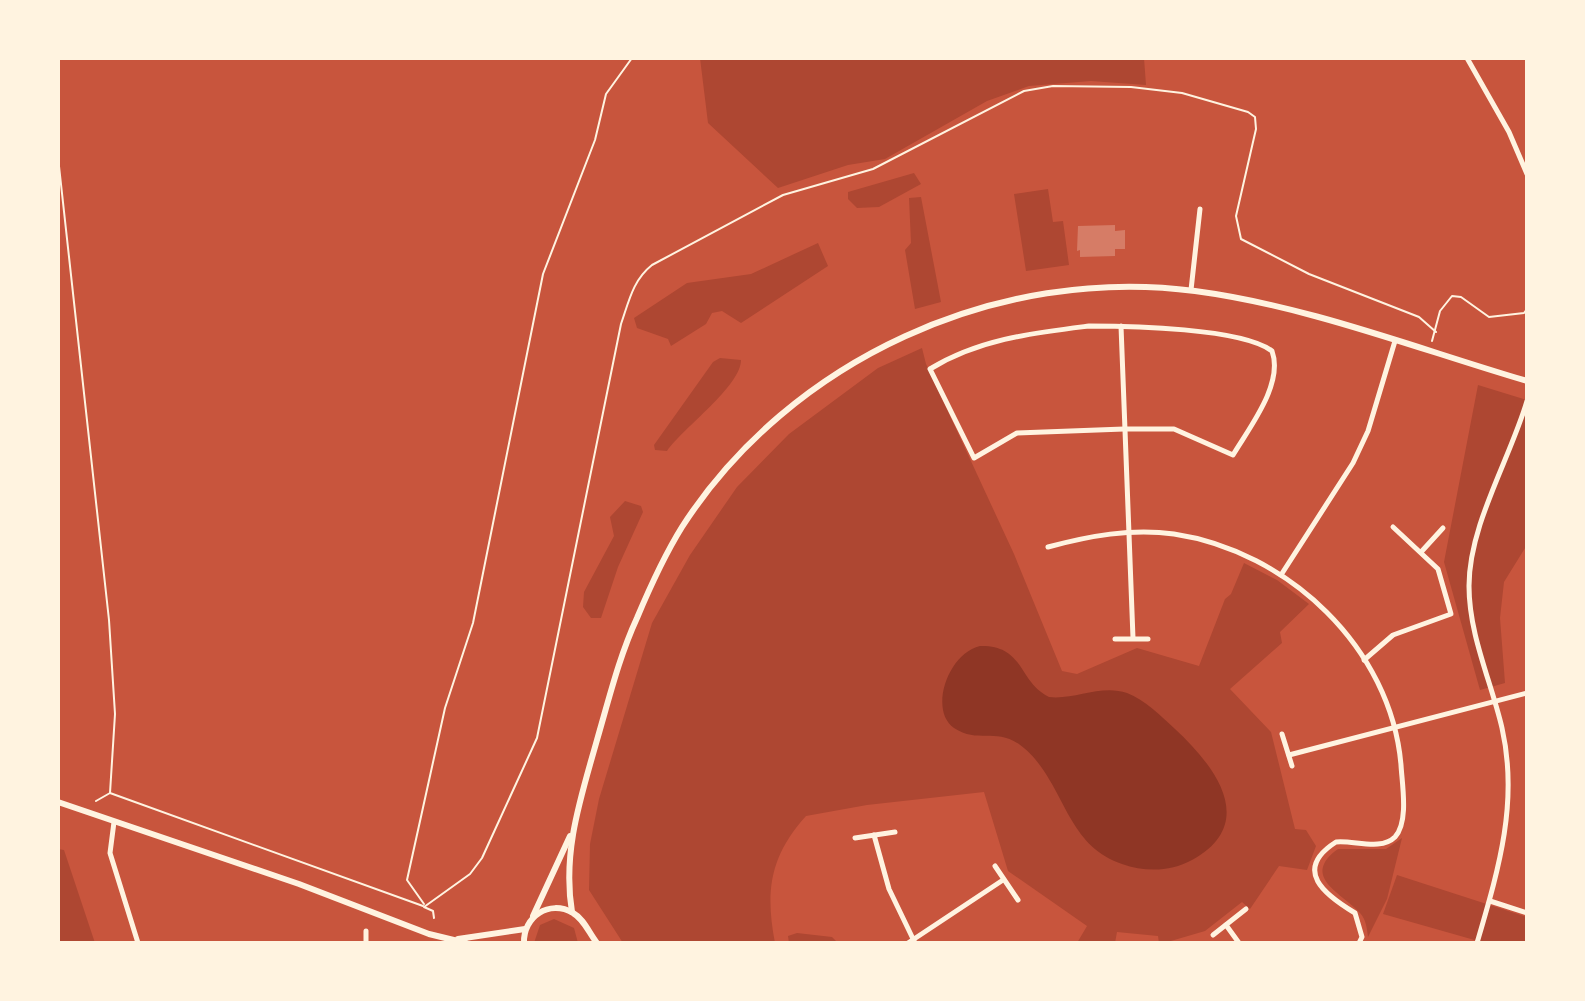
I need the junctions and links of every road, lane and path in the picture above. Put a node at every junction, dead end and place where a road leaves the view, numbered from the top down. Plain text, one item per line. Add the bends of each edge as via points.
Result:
1 (632, 58) edge
2 (1467, 58) edge
3 (58, 157) edge
4 (1527, 174) edge
5 (1200, 209) dead end
6 (1191, 290) junction
7 (1527, 309) edge
8 (1121, 326) junction
9 (1436, 332) dead end
10 (1395, 341) junction
11 (1527, 381) edge
12 (1527, 401) edge
13 (1124, 429) junction
14 (1393, 527) dead end
15 (1443, 528) dead end
16 (1128, 532) junction
17 (1048, 547) dead end
18 (1422, 551) junction
19 (1281, 575) junction
20 (1133, 638) junction
21 (1115, 639) dead end
22 (1148, 639) dead end
23 (1364, 660) junction
24 (1527, 693) edge
25 (1495, 701) junction
26 (1394, 728) junction
27 (1282, 734) dead end
28 (1289, 755) junction
29 (1292, 766) dead end
30 (110, 793) junction
31 (96, 801) dead end
32 (58, 802) edge
33 (114, 822) junction
34 (895, 832) dead end
35 (572, 833) junction
36 (874, 835) junction
37 (855, 838) dead end
38 (995, 866) dead end
39 (1003, 880) junction
40 (1018, 900) dead end
41 (1490, 901) junction
42 (1246, 909) dead end
43 (572, 912) junction
44 (1527, 913) edge
45 (532, 918) junction
46 (1226, 925) junction
47 (525, 929) junction
48 (366, 931) dead end
49 (588, 932) junction
50 (1213, 935) dead end
51 (450, 939) junction
52 (912, 942) edge
53 (138, 943) edge
54 (366, 943) edge
55 (466, 943) edge
56 (524, 943) edge
57 (588, 943) edge
58 (597, 943) edge
59 (1239, 943) edge
60 (1359, 943) edge
61 (1477, 943) edge

1 - 30 path via 606,94 595,140 543,274 473,623 445,708 407,880 424,899 424,907
2 - 4 street
3 - 30 path via 109,620 115,714
5 - 6 street
6 - 10 street via 1246,299
6 - 35 street via 1063,291 965,312 872,351 764,431 720,477 657,572 612,685
7 - 9 path via 1489,317 1452,296 1440,311
8 - 13 street
8 - 13 street via 1251,342 1272,351 1276,362 1268,392 1233,455 1174,429
8 - 13 street via 1020,335 974,346 930,369 974,458 1017,433
10 - 11 street
10 - 19 street via 1353,463
12 - 25 street via 1470,565 1471,612
13 - 16 street
14 - 18 street
15 - 18 street
16 - 17 street
16 - 19 street via 1209,542 1237,550
16 - 20 street
18 - 23 street via 1438,569 1451,614 1393,635
19 - 23 street via 1315,600
20 - 21 street
20 - 22 street
23 - 26 street
24 - 25 street
25 - 26 street
25 - 41 street via 1510,786 1507,827
26 - 28 street
26 - 60 street via 1402,785 1397,835 1382,844 1336,842 1319,857 1315,875 1324,894 1355,913
27 - 28 street
28 - 29 street
30 - 31 path
32 - 33 street
33 - 51 street
33 - 53 street via 110,853
34 - 36 street
35 - 43 street
35 - 45 street
36 - 37 street
36 - 52 street
38 - 39 street
39 - 40 street
39 - 52 street
41 - 44 street
41 - 61 street
42 - 46 street
43 - 45 street via 551,908
43 - 49 street
45 - 47 street
46 - 50 street
46 - 59 street
47 - 51 street
47 - 56 street
48 - 54 street
49 - 57 street
49 - 58 street
51 - 55 street

